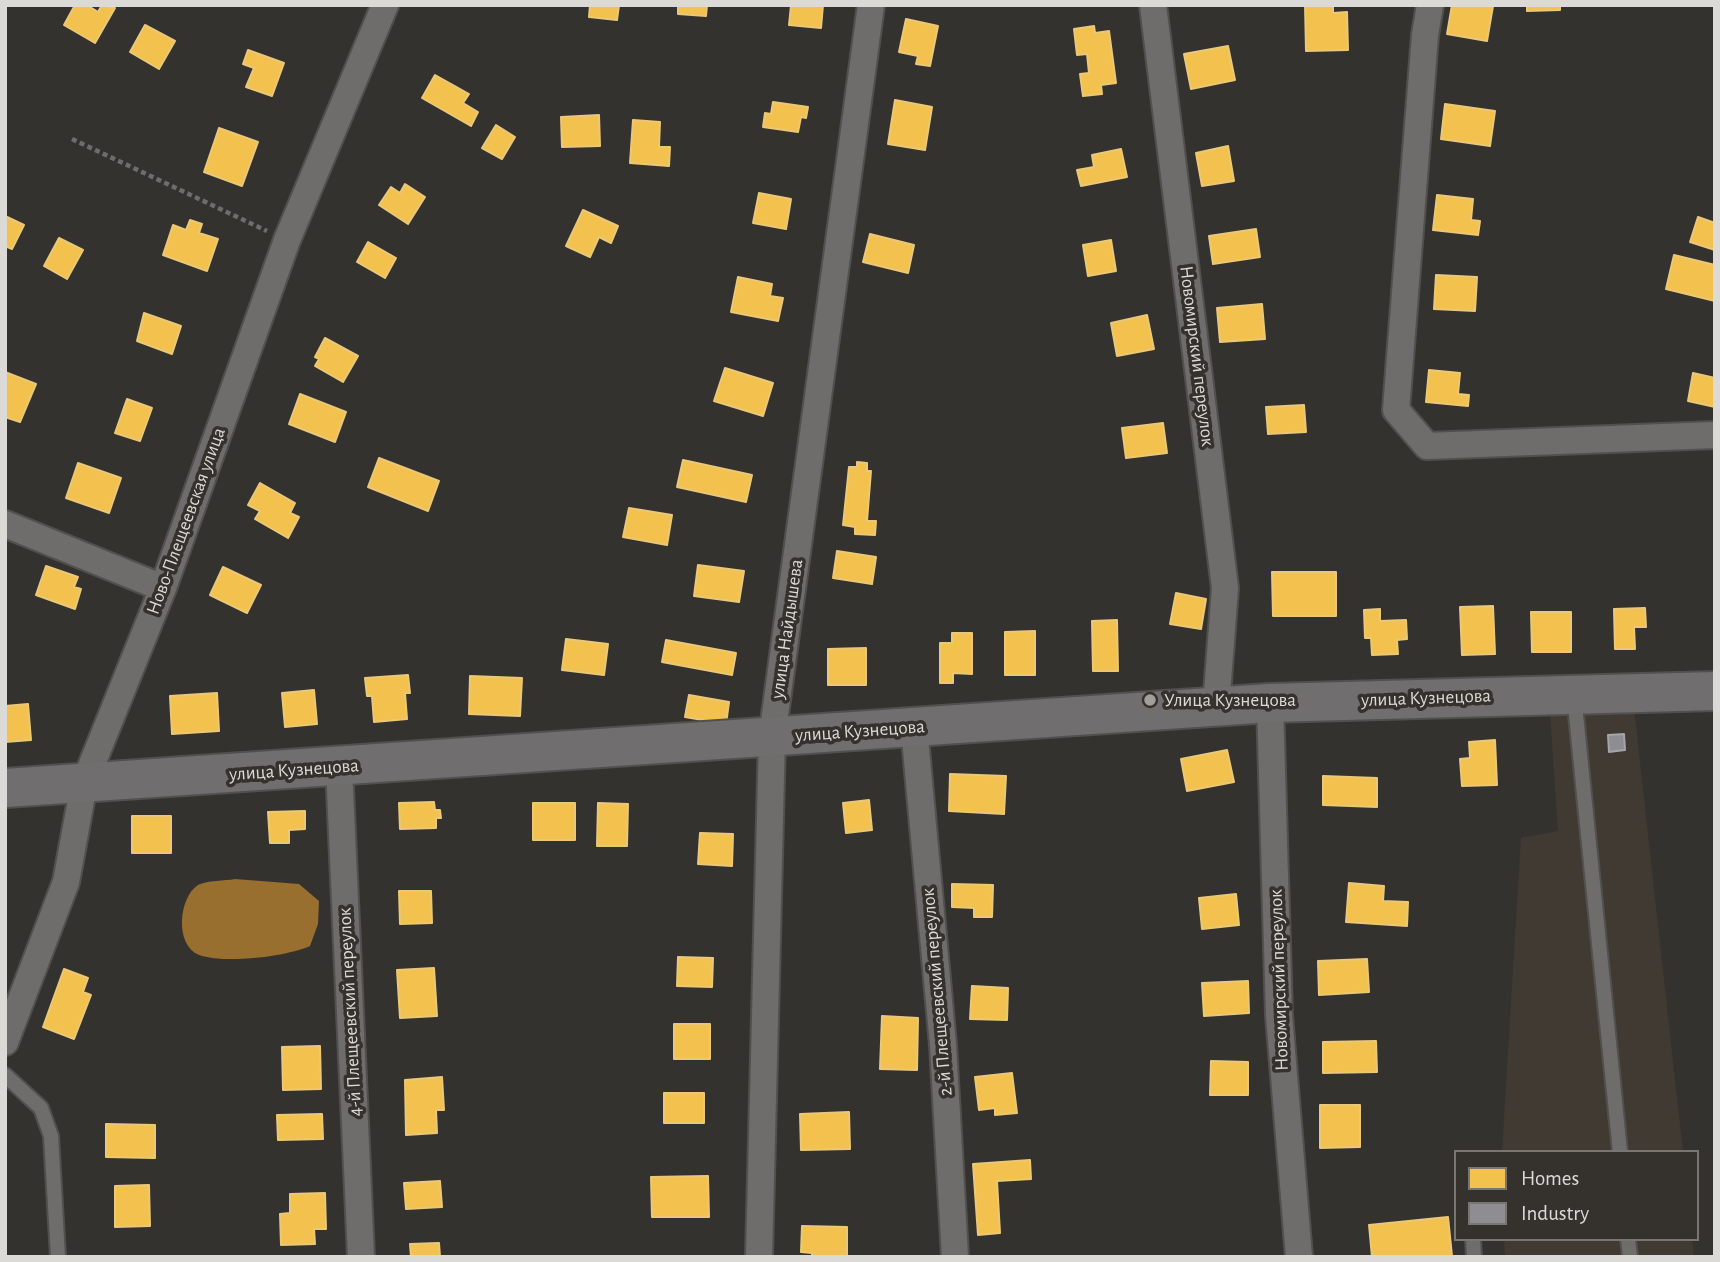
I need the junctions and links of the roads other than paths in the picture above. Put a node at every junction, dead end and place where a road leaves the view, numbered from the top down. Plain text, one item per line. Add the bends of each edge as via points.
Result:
1 (385, 5) edge
2 (871, 5) edge
3 (1153, 5) edge
4 (1430, 5) edge
5 (1715, 435) edge
6 (5, 524) edge
7 (163, 589) junction
8 (1715, 691) edge
9 (1574, 693) junction
10 (1270, 703) junction
11 (1216, 707) junction
12 (914, 727) junction
13 (772, 737) junction
14 (340, 767) junction
15 (84, 784) junction
16 (5, 788) edge
17 (5, 1042) edge
18 (5, 1075) edge
19 (1619, 1150) edge
20 (58, 1257) edge
21 (361, 1257) edge
22 (759, 1257) edge
23 (955, 1257) edge
24 (1299, 1257) edge

1 - 7 street, Ново-Плещеевская улица via 287,240
2 - 13 street, улица Найдышева
3 - 11 street, Новомирский переулок via 1225,588
4 - 5 street via 1396,410 1427,446
6 - 7 street
7 - 15 street, Ново-Плещеевская улица
8 - 9 street, улица Кузнецова
9 - 10 street, улица Кузнецова
9 - 19 lane
10 - 11 street, улица Кузнецова
10 - 24 street, Новомирский переулок via 1279,1015
11 - 12 street, улица Кузнецова
12 - 13 street, улица Кузнецова
12 - 23 street, 2-й Плещеевский переулок via 943,1045
13 - 14 street, улица Кузнецова
13 - 22 street, улица Найдышева
14 - 15 street, улица Кузнецова
14 - 21 street, 4-й Плещеевский переулок
15 - 16 street, улица Кузнецова
15 - 17 street, Ново-Плещеевская улица via 66,882
18 - 20 lane via 41,1108 51,1136

